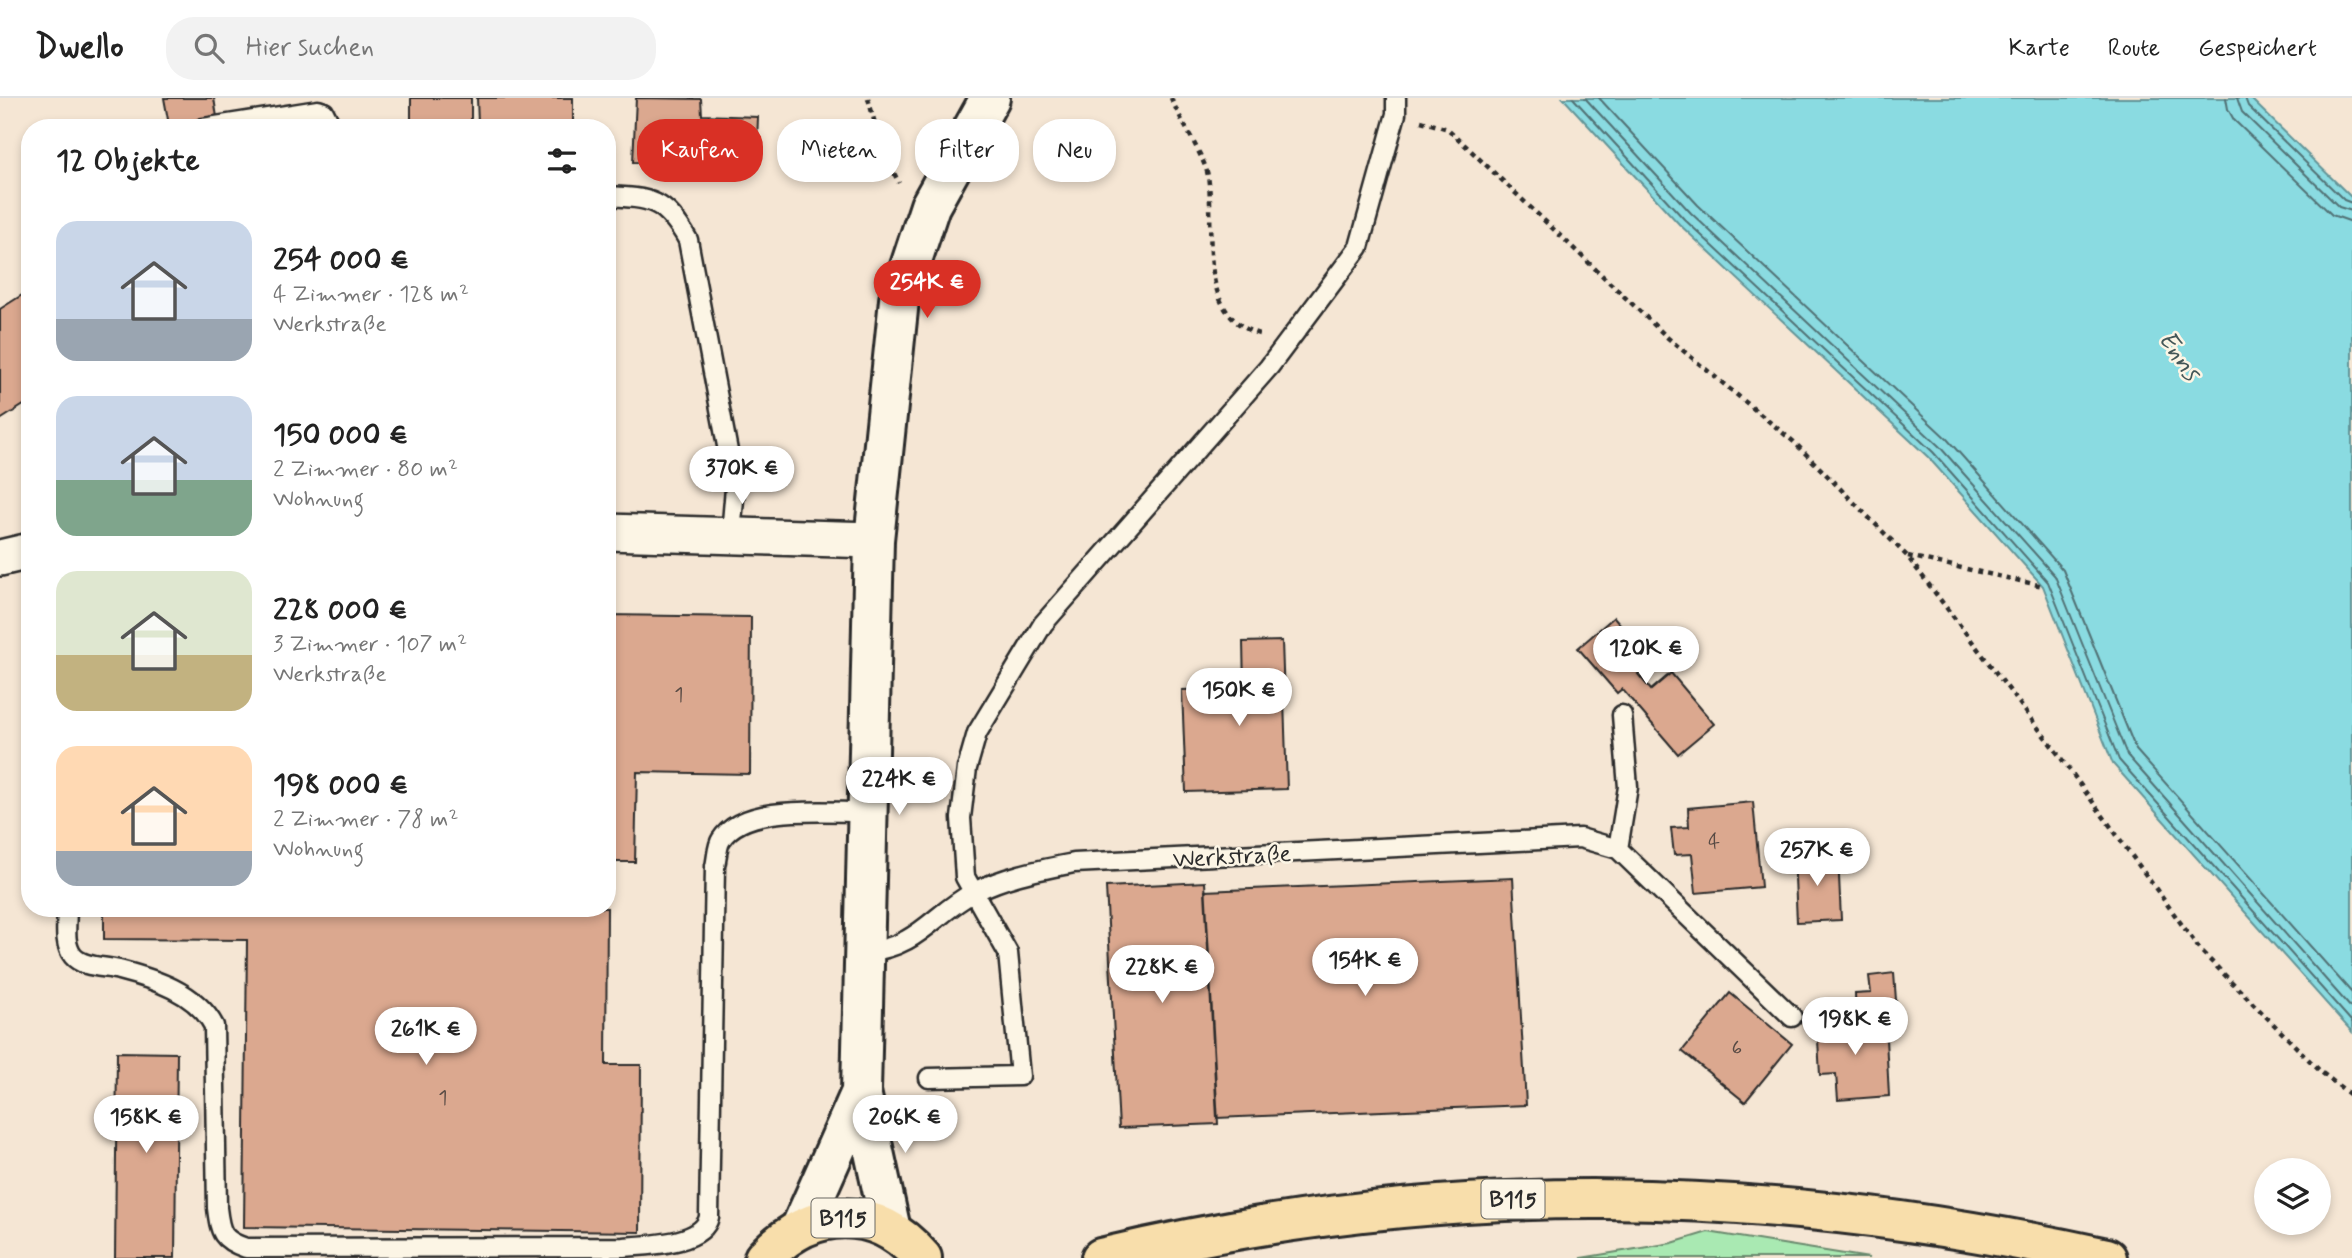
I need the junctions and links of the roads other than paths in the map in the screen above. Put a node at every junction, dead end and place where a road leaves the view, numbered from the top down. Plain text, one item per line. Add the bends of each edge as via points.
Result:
1 (990, 98) edge
2 (1396, 106) edge
3 (260, 119) edge
4 (328, 119) edge
5 (616, 196) edge
6 (616, 532) edge
7 (731, 534) junction
8 (874, 541) junction
9 (21, 553) edge
10 (0, 558) edge
11 (1622, 715) dead end
12 (869, 812) junction
13 (1618, 849) junction
14 (973, 893) junction
15 (67, 917) edge
16 (866, 953) junction
17 (1792, 1017) dead end
18 (929, 1078) dead end
19 (861, 1092) junction
20 (801, 1227) junction
21 (891, 1230) junction
22 (765, 1258) edge
23 (922, 1258) edge
24 (1101, 1258) edge
25 (2107, 1258) edge

1 - 8 street via 930,206 900,300
2 - 14 lane via 1359,247 1292,339 1043,624 977,733 961,818 965,877
3 - 4 lane via 318,110
5 - 7 lane via 648,197 677,219 688,240 735,488
6 - 7 street
7 - 8 street
8 - 12 street
9 - 10 street
11 - 13 lane via 1628,787
12 - 15 lane via 756,815 721,840 715,866 709,1217 696,1235 662,1243 622,1247 246,1248 228,1242 219,1228 217,1208 214,1026 206,1010 179,993 74,958 67,945
12 - 16 street
13 - 14 lane, Werkstraße via 1580,838 1074,863 1009,877
13 - 17 lane, Werkstraße
14 - 16 lane, Werkstraße via 905,943
14 - 18 lane via 1008,953 1020,1076
16 - 19 street
19 - 20 street
19 - 21 street
20 - 21 main road, B115 via 846,1217
20 - 22 main road, B115
21 - 23 main road, B115
24 - 25 main road, B115 via 1263,1224 1397,1207 1523,1198 1623,1198 1767,1204 1928,1223

